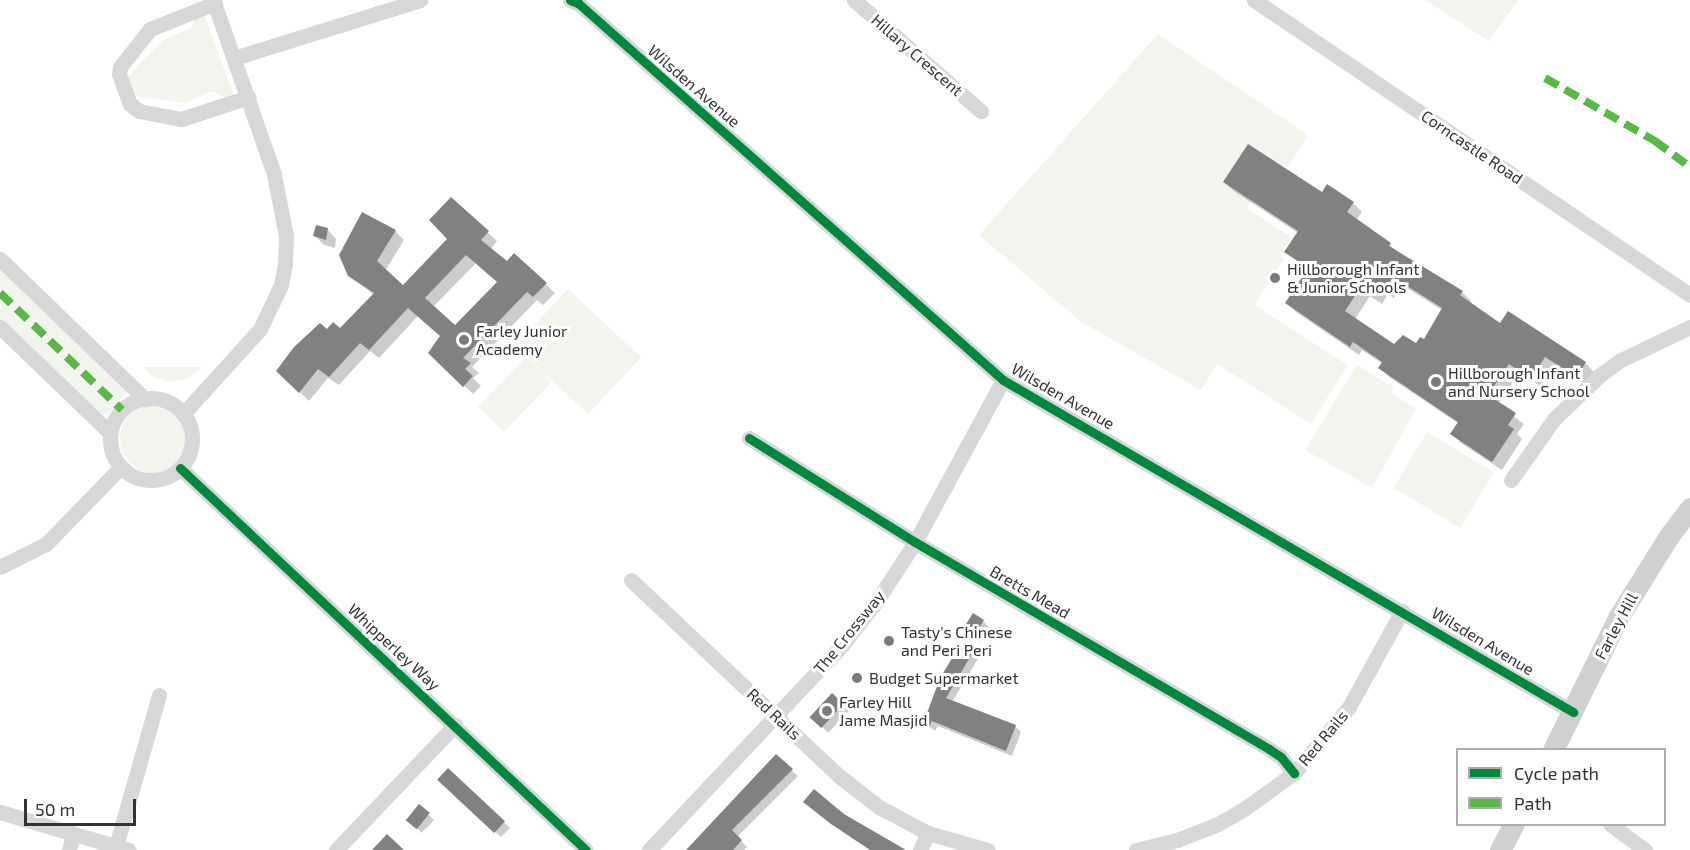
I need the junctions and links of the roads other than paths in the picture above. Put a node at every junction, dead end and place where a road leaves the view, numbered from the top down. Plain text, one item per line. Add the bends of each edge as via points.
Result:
1 (570, 0) edge
2 (854, 0) edge
3 (1254, 0) edge
4 (410, 1) edge
5 (214, 2) edge
6 (234, 58) junction
7 (249, 97) junction
8 (981, 111) dead end
9 (0, 259) edge
10 (1690, 295) edge
11 (0, 327) edge
12 (1690, 327) edge
13 (1003, 380) junction
14 (145, 399) junction
15 (183, 414) junction
16 (110, 433) junction
17 (749, 438) dead end
18 (121, 467) junction
19 (180, 468) junction
20 (1511, 480) dead end
21 (1690, 508) edge
22 (915, 542) junction
23 (0, 567) edge
24 (631, 580) dead end
25 (1402, 611) junction
26 (159, 695) dead end
27 (1573, 712) junction
28 (777, 717) junction
29 (455, 725) junction
30 (1554, 748) edge
31 (1294, 773) junction
32 (0, 812) edge
33 (1513, 826) edge
34 (1611, 826) edge
35 (928, 833) junction
36 (74, 834) junction
37 (122, 848) edge
38 (982, 849) edge
39 (69, 850) edge
40 (336, 850) edge
41 (586, 850) edge
42 (649, 850) edge
43 (920, 850) edge
44 (1136, 850) edge
45 (1500, 850) edge
46 (1646, 850) edge

1 - 13 street, Wilsden Avenue
2 - 8 street, Hillary Crescent
3 - 10 street, Corncastle Road
4 - 6 street
5 - 6 street
5 - 7 street via 150,29 120,67 130,104 139,111 181,119
6 - 7 street
7 - 15 street via 274,174 286,236 281,285 260,329
9 - 14 street
11 - 16 street
12 - 20 street via 1619,362 1578,395 1536,442
13 - 22 street, The Crossway
13 - 25 street, Wilsden Avenue
14 - 15 street via 166,401
14 - 16 street via 122,410
15 - 19 street via 189,424 191,447
16 - 18 street via 114,457
17 - 22 street, Bretts Mead
18 - 19 street via 144,480 170,476
18 - 23 street via 46,544
19 - 29 street, Whipperley Way
21 - 27 main road, Farley Hill via 1619,616
22 - 28 street, The Crossway via 843,644
22 - 31 street, Bretts Mead via 1269,749
24 - 28 street, Red Rails
25 - 27 street, Wilsden Avenue
25 - 31 street, Red Rails via 1349,707
26 - 37 street
27 - 30 main road, Farley Hill
28 - 35 street, Red Rails via 839,776 879,807
28 - 42 street, The Crossway
29 - 40 street
29 - 41 street, Whipperley Way
31 - 44 street, Red Rails via 1218,824
32 - 36 street
33 - 45 main road
34 - 46 street
35 - 38 street, Red Rails
35 - 43 street
36 - 37 street
36 - 39 street

